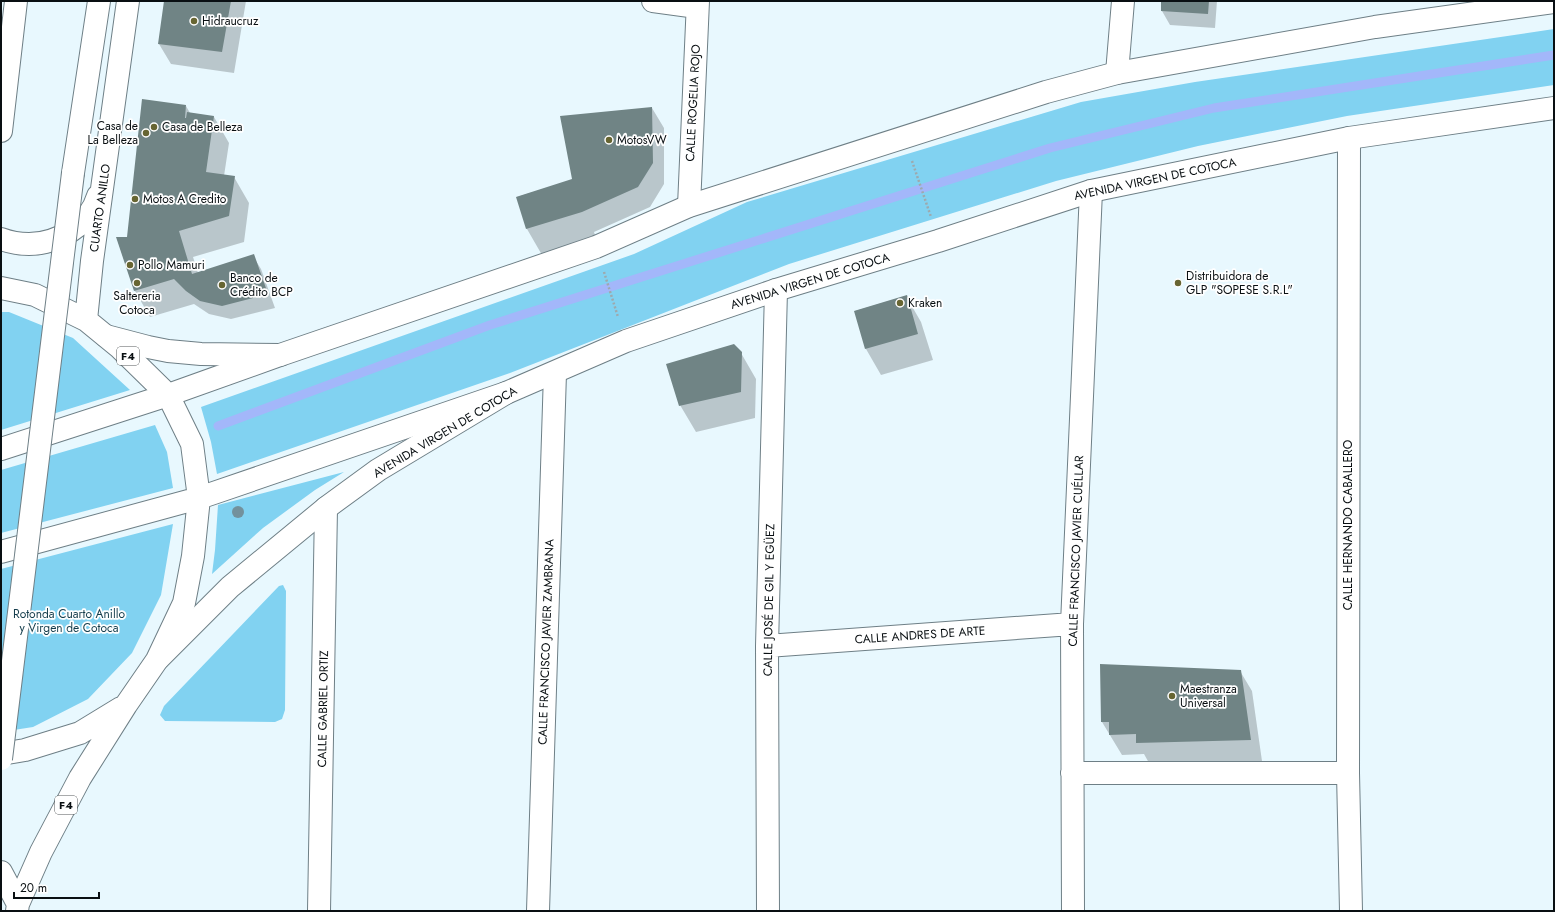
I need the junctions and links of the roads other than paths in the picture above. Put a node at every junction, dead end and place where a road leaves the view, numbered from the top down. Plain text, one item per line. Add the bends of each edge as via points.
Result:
1 (16, 1) edge
2 (99, 1) edge
3 (128, 1) edge
4 (653, 1) edge
5 (1123, 1) edge
6 (1554, 2) edge
7 (698, 4) edge
8 (1118, 74) junction
9 (1554, 108) edge
10 (1, 131) edge
11 (1349, 138) junction
12 (104, 177) junction
13 (1091, 191) junction
14 (689, 206) junction
15 (1, 239) edge
16 (1, 288) edge
17 (776, 290) junction
18 (86, 320) junction
19 (106, 336) junction
20 (280, 355) junction
21 (555, 373) junction
22 (506, 393) junction
23 (168, 395) junction
24 (1, 449) edge
25 (199, 498) junction
26 (326, 508) junction
27 (1, 552) edge
28 (1072, 624) junction
29 (767, 646) junction
30 (157, 660) junction
31 (126, 705) junction
32 (1, 754) edge
33 (1, 759) edge
34 (1072, 773) junction
35 (1348, 773) junction
36 (1, 872) edge
37 (18, 908) edge
38 (319, 911) edge
39 (538, 911) edge
40 (768, 911) edge
41 (1073, 911) edge
42 (1351, 911) edge

1 - 10 main road
2 - 33 main road, bridge via 73,173
3 - 12 main road, CUARTO ANILLO
4 - 7 main road
5 - 8 main road
6 - 8 main road via 1375,27
7 - 14 main road, CALLE ROGELIA ROJO
8 - 14 main road via 1046,92
9 - 11 main road, AVENIDA VIRGEN DE COTOCA
11 - 13 main road, AVENIDA VIRGEN DE COTOCA
11 - 35 main road, CALLE HERNANDO CABALLERO
12 - 15 main road via 95,206 78,226 55,239 28,244
12 - 18 main road, CUARTO ANILLO
13 - 17 main road, AVENIDA VIRGEN DE COTOCA
13 - 28 main road, CALLE FRANCISCO JAVIER CUÉLLAR
14 - 20 main road via 596,248
16 - 18 main road, F4 via 35,295
17 - 21 main road, AVENIDA VIRGEN DE COTOCA via 626,341
17 - 29 main road, CALLE JOSÉ DE GIL Y EGÜEZ
18 - 19 main road, F4
19 - 20 main road via 168,351
19 - 23 main road, F4
20 - 23 main road
21 - 22 main road, AVENIDA VIRGEN DE COTOCA
21 - 39 main road, CALLE FRANCISCO JAVIER ZAMBRANA
22 - 25 main road
22 - 26 main road, AVENIDA VIRGEN DE COTOCA via 378,470
23 - 24 main road
23 - 25 main road, F4 via 192,444
25 - 27 main road
25 - 30 main road, F4 via 193,556 184,603
26 - 30 main road, AVENIDA VIRGEN DE COTOCA via 230,588
26 - 38 main road, CALLE GABRIEL ORTIZ
28 - 29 main road, CALLE ANDRES DE ARTE
28 - 34 main road, CALLE FRANCISCO JAVIER CUÉLLAR
29 - 40 main road, CALLE JOSÉ DE GIL Y EGÜEZ
30 - 31 main road, F4
31 - 32 main road, F4 via 80,733 25,750
31 - 37 main road, F4 via 80,778 41,852
34 - 35 main road
34 - 41 main road, CALLE FRANCISCO JAVIER CUÉLLAR
35 - 42 main road, CALLE HERNANDO CABALLERO
36 - 37 main road

